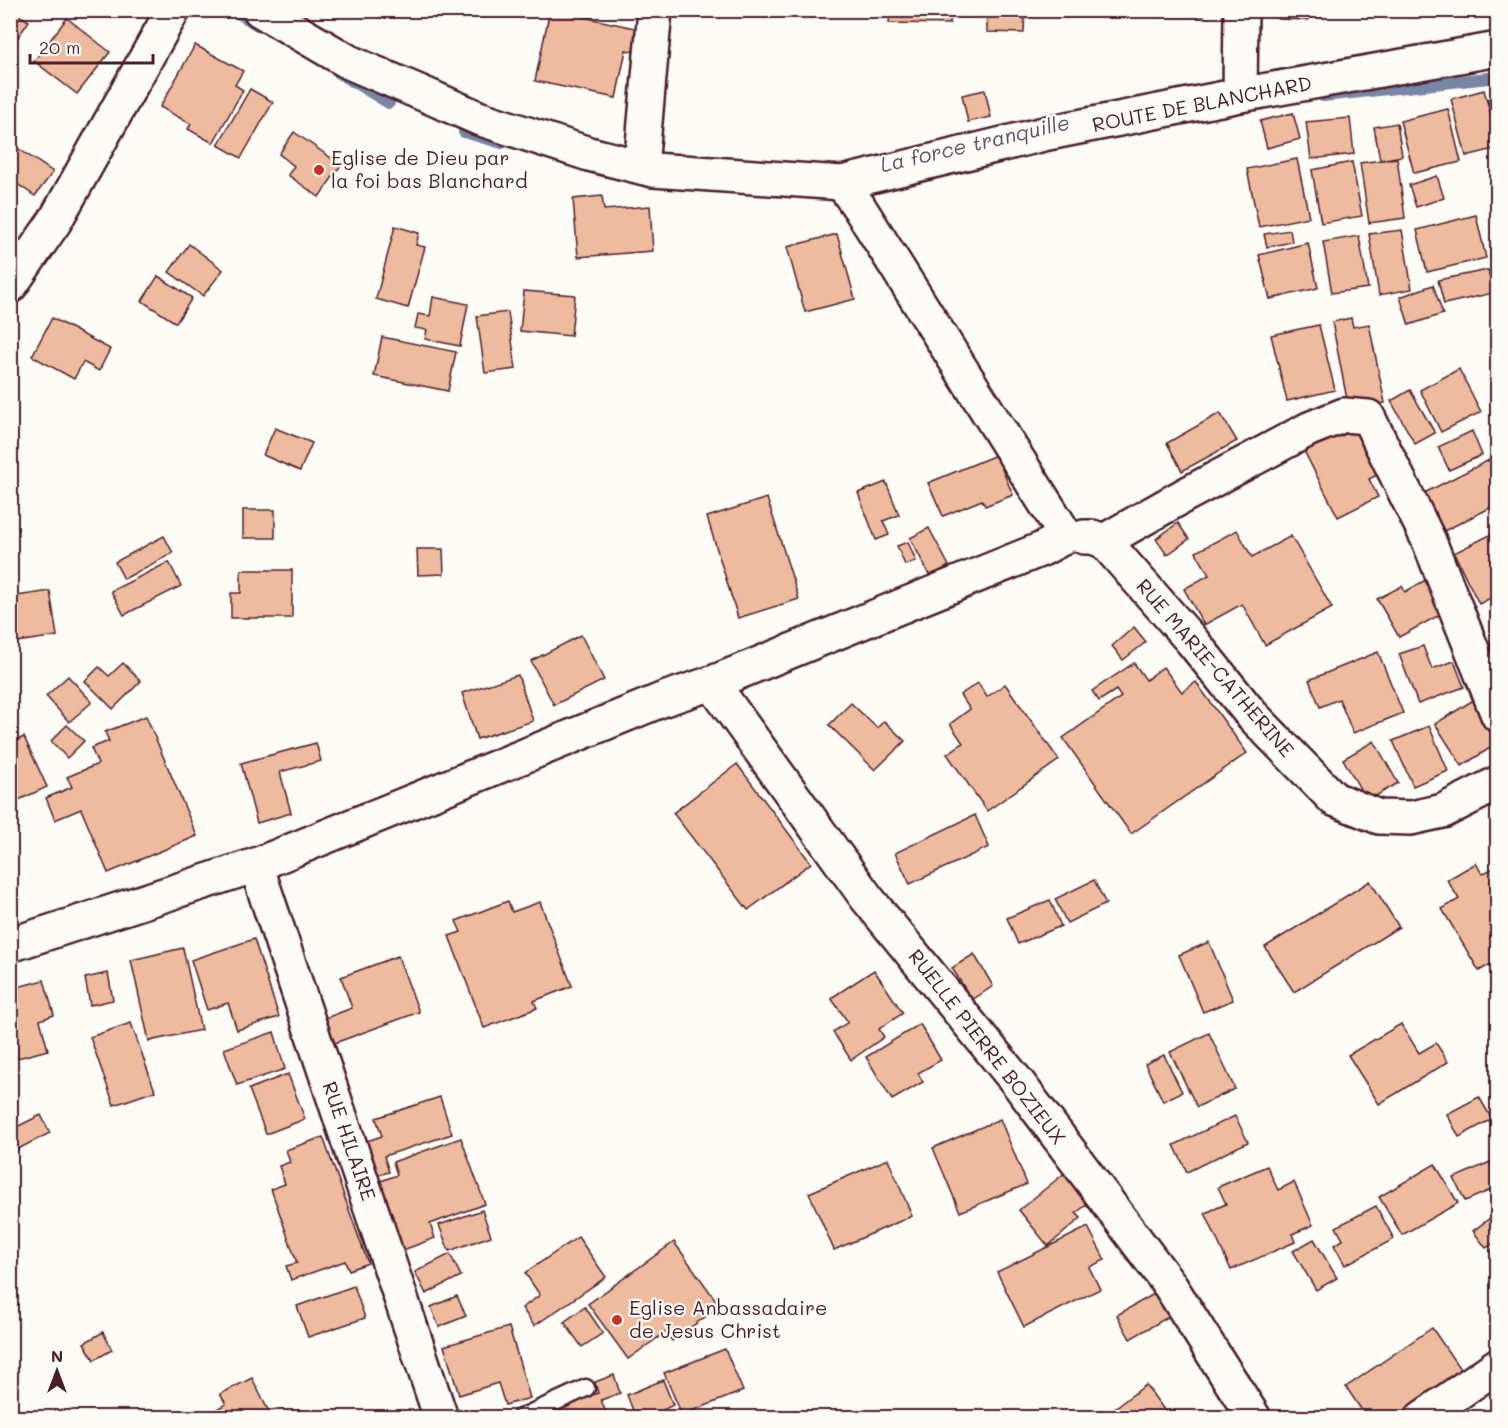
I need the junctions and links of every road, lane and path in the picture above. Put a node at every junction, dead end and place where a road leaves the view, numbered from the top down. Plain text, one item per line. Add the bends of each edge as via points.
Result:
1 (173, 10) edge
2 (260, 10) edge
3 (655, 10) edge
4 (1241, 10) edge
5 (1497, 48) edge
6 (1240, 95) junction
7 (641, 167) junction
8 (842, 183) junction
9 (10, 286) edge
10 (1066, 536) junction
11 (1104, 541) junction
12 (712, 683) junction
13 (1497, 714) edge
14 (1497, 783) edge
15 (256, 865) junction
16 (10, 945) edge
17 (1497, 1365) edge
18 (586, 1388) dead end
19 (441, 1418) edge
20 (520, 1418) edge
21 (1254, 1418) edge
22 (1422, 1418) edge

1 - 9 street via 55,221
2 - 7 street, ROUTE DE BLANCHARD via 349,62 478,118
3 - 7 street
4 - 6 street
5 - 6 street, ROUTE DE BLANCHARD
6 - 8 street, ROUTE DE BLANCHARD via 1048,133
7 - 8 street, ROUTE DE BLANCHARD
8 - 10 street
10 - 11 street
10 - 12 street
11 - 13 street via 1309,429 1344,415 1368,417 1429,541
11 - 14 street, RUE MARIE-CATHERINE via 1251,714 1334,799 1379,817 1411,818 1443,811
12 - 15 street
12 - 21 street, RUELLE PIERRE BOZIEUX via 866,897 1018,1083 1169,1284
15 - 16 street
15 - 19 street, RUE HILAIRE
17 - 22 street
18 - 20 lane

